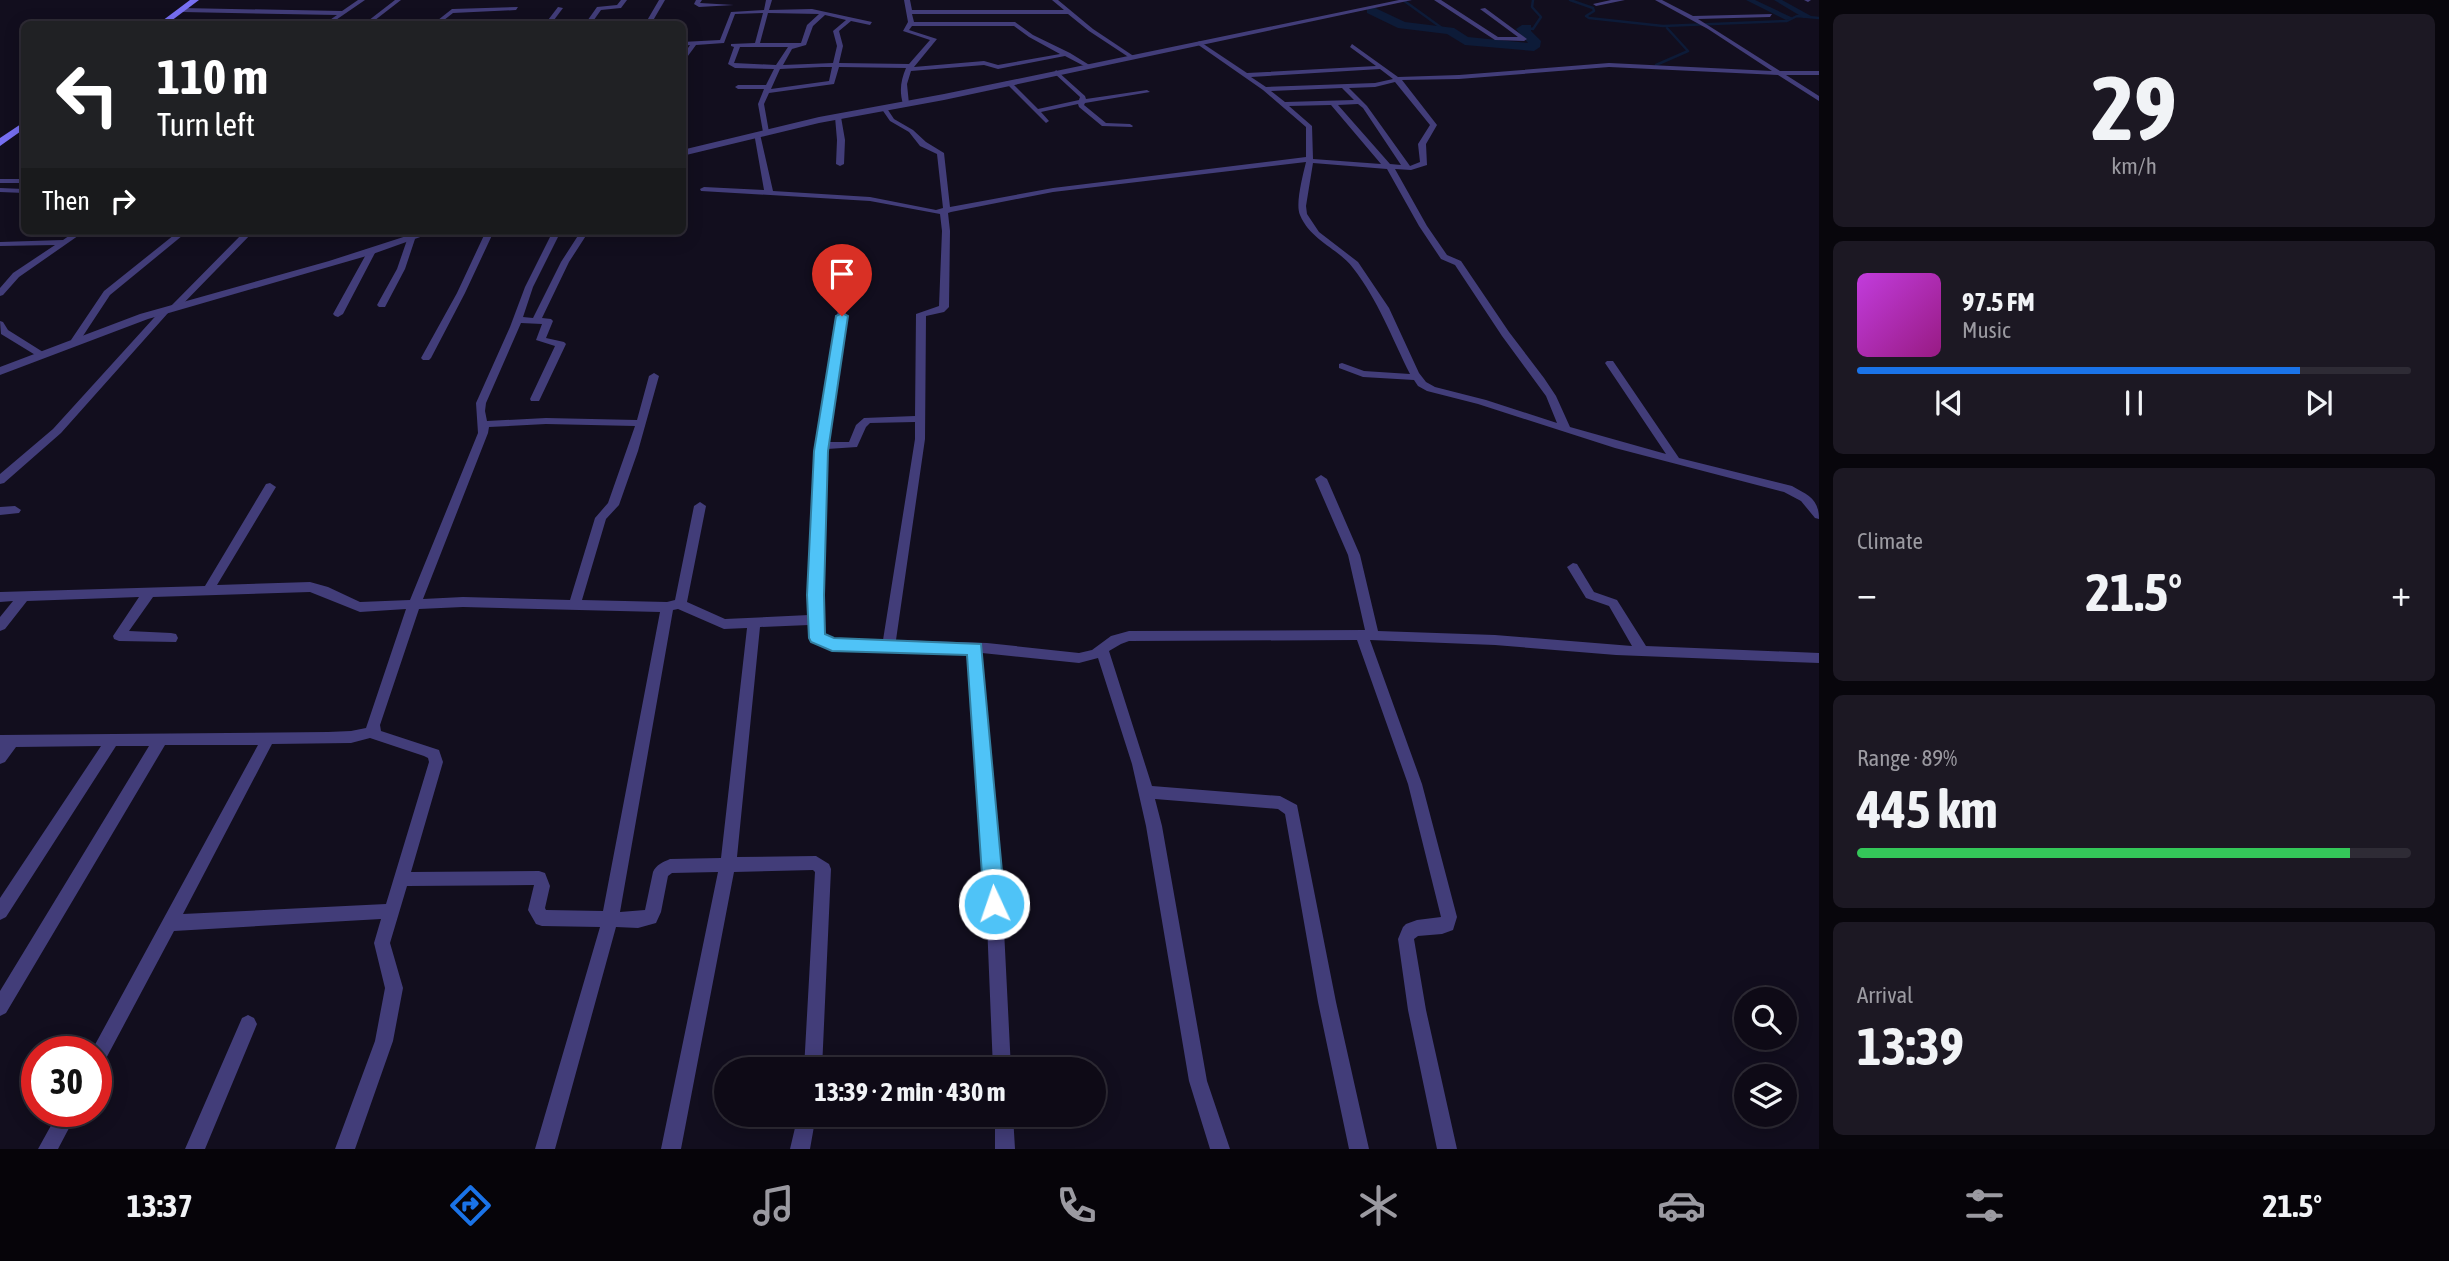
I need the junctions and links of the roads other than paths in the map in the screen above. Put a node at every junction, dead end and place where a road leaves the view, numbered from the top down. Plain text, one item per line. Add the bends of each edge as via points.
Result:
1 (195, 0) edge
2 (362, 0) edge
3 (398, 0) edge
4 (471, 0) edge
5 (506, 0) edge
6 (624, 0) edge
7 (662, 0) edge
8 (699, 0) edge
9 (769, 0) edge
10 (809, 0) edge
11 (907, 0) edge
12 (1055, 0) edge
13 (1409, 0) edge
14 (1437, 0) edge
15 (1622, 0) edge
16 (1658, 0) edge
17 (732, 3) edge
18 (1596, 4) dead end
19 (256, 5) dead end
20 (497, 8) junction
21 (516, 8) dead end
22 (560, 8) dead end
23 (1672, 8) junction
24 (248, 9) junction
25 (1483, 9) dead end
26 (1661, 9) dead end
27 (182, 10) junction
28 (463, 10) junction
29 (765, 11) junction
30 (806, 11) junction
31 (909, 12) junction
32 (1069, 12) junction
33 (344, 13) junction
34 (733, 13) junction
35 (824, 13) junction
36 (1770, 15) dead end
37 (851, 18) junction
38 (1690, 18) junction
39 (166, 21) edge
40 (332, 21) edge
41 (371, 21) edge
42 (439, 21) edge
43 (550, 21) edge
44 (590, 21) edge
45 (651, 21) edge
46 (870, 23) dead end
47 (910, 24) junction
48 (1510, 29) junction
49 (1481, 30) junction
50 (716, 43) junction
51 (1199, 43) junction
52 (686, 44) edge
53 (694, 44) junction
54 (738, 45) junction
55 (757, 45) junction
56 (802, 45) junction
57 (1352, 46) dead end
58 (1068, 54) junction
59 (686, 56) edge
60 (1132, 57) junction
61 (835, 65) junction
62 (1088, 66) junction
63 (909, 67) junction
64 (1382, 67) junction
65 (777, 68) junction
66 (1056, 72) junction
67 (1819, 73) edge
68 (1780, 74) junction
69 (1248, 75) junction
70 (1396, 79) junction
71 (1008, 82) junction
72 (1343, 86) junction
73 (738, 88) dead end
74 (769, 89) junction
75 (1265, 89) junction
76 (1147, 92) dead end
77 (1819, 99) edge
78 (1084, 101) junction
79 (1359, 102) junction
80 (1333, 103) junction
81 (906, 104) junction
82 (1285, 104) junction
83 (884, 108) junction
84 (1036, 111) junction
85 (838, 117) junction
86 (1046, 121) dead end
87 (1130, 126) dead end
88 (21, 127) edge
89 (761, 133) junction
90 (0, 143) edge
91 (686, 152) edge
92 (1309, 160) junction
93 (840, 164) dead end
94 (1389, 167) junction
95 (1406, 168) junction
96 (0, 181) edge
97 (21, 181) edge
98 (704, 189) dead end
99 (0, 190) edge
100 (21, 191) edge
101 (771, 193) junction
102 (945, 211) junction
103 (74, 235) edge
104 (179, 235) edge
105 (246, 235) edge
106 (422, 235) edge
107 (488, 235) edge
108 (555, 235) edge
109 (582, 235) edge
110 (411, 239) junction
111 (63, 242) junction
112 (0, 244) edge
113 (372, 251) junction
114 (16, 275) junction
115 (0, 276) edge
116 (845, 290) dead end
117 (0, 293) edge
118 (382, 305) dead end
119 (169, 309) junction
120 (338, 314) dead end
121 (517, 320) junction
122 (536, 320) junction
123 (0, 324) edge
124 (76, 340) junction
125 (40, 354) junction
126 (426, 358) dead end
127 (1610, 363) dead end
128 (1342, 366) dead end
129 (0, 371) edge
130 (654, 376) dead end
131 (1417, 377) junction
132 (535, 399) dead end
133 (921, 419) junction
134 (641, 423) junction
135 (483, 424) junction
136 (1565, 428) junction
137 (822, 446) junction
138 (1675, 460) junction
139 (1321, 479) dead end
140 (0, 480) edge
141 (270, 487) dead end
142 (700, 506) dead end
143 (15, 510) dead end
144 (0, 511) edge
145 (1819, 515) edge
146 (1573, 567) dead end
147 (209, 589) junction
148 (150, 591) junction
149 (25, 595) junction
150 (0, 597) edge
151 (415, 603) junction
152 (575, 604) junction
153 (673, 605) junction
154 (815, 621) junction
155 (754, 623) junction
156 (0, 626) edge
157 (1367, 635) junction
158 (172, 638) dead end
159 (889, 646) junction
160 (975, 648) junction
161 (1102, 649) junction
162 (1642, 651) junction
163 (1819, 658) edge
164 (373, 732) junction
165 (113, 739) junction
166 (161, 739) junction
167 (268, 739) junction
168 (7, 741) edge
169 (0, 758) edge
170 (1146, 792) junction
171 (728, 864) junction
172 (401, 879) junction
173 (391, 911) junction
174 (0, 912) edge
175 (610, 920) junction
176 (170, 923) junction
177 (0, 1007) edge
178 (248, 1024) dead end
179 (109, 1036) edge
180 (814, 1057) edge
181 (1001, 1057) edge
182 (60, 1127) edge
183 (805, 1127) edge
184 (1004, 1127) edge
185 (48, 1149) edge
186 (195, 1149) edge
187 (345, 1149) edge
188 (545, 1149) edge
189 (671, 1149) edge
190 (800, 1149) edge
191 (1005, 1149) edge
192 (1220, 1149) edge
193 (1359, 1149) edge
194 (1447, 1149) edge

1 - 27 main road
2 - 33 street
3 - 41 street
4 - 28 street
5 - 20 street
6 - 44 street via 619,6 599,8
7 - 45 street
8 - 17 street via 698,5
9 - 29 street
10 - 30 street
11 - 31 street
12 - 32 street
13 - 51 street
14 - 49 street
15 - 18 street
16 - 23 street
17 - 34 street
19 - 24 street
20 - 21 street
20 - 28 street
22 - 43 street
23 - 26 street
23 - 38 street
24 - 27 street
24 - 33 street
25 - 48 street
27 - 39 main road
28 - 42 street via 449,12
29 - 30 street
29 - 34 street
29 - 55 street
30 - 35 street
31 - 32 street
31 - 47 street
32 - 60 street
33 - 40 street
34 - 50 street via 723,40
35 - 37 street
35 - 56 street via 810,25
36 - 38 street
37 - 46 street
37 - 61 street via 836,31
38 - 68 street
47 - 58 street via 1015,24
47 - 63 street via 907,32 934,39
48 - 49 street
48 - 49 street via 1524,39 1498,39
50 - 53 street
50 - 54 street
51 - 60 street
51 - 69 street
52 - 53 street
53 - 59 street
54 - 55 street
54 - 65 street via 732,65
55 - 56 street
56 - 65 street via 790,48
57 - 64 street
58 - 62 street
58 - 63 street via 996,67 984,63
60 - 62 street
61 - 63 street
61 - 65 street
61 - 74 street via 829,84
62 - 66 street
63 - 81 street via 902,88
64 - 69 street
64 - 70 street
65 - 74 street
66 - 71 street
66 - 78 street
67 - 68 street
68 - 70 street via 1609,65
68 - 77 street
69 - 75 street
70 - 72 street via 1385,84
70 - 95 street via 1434,125 1422,144 1424,163
71 - 81 street
71 - 84 street
72 - 75 street
72 - 79 street
73 - 74 street
74 - 89 street via 761,104
75 - 82 street
76 - 78 street
78 - 84 street
78 - 87 street via 1082,106 1102,124
79 - 80 street
79 - 95 street
80 - 82 street
80 - 94 street
81 - 83 street
82 - 92 street via 1309,126
83 - 85 street
83 - 102 street via 892,120 940,153
84 - 86 street
85 - 89 street
85 - 93 street
88 - 90 main road
89 - 91 street
89 - 101 street
92 - 94 street
92 - 102 street via 1053,190
92 - 131 street via 1303,214 1316,234 1355,264 1384,308
94 - 95 street
94 - 136 street via 1444,257 1458,262 1539,377
96 - 97 street
98 - 101 street
99 - 100 street
101 - 102 street via 870,199
102 - 133 street via 944,307 921,314
103 - 111 street
104 - 124 street via 107,293
105 - 119 street
106 - 110 street
107 - 126 street
108 - 121 street
109 - 122 street
110 - 113 street
110 - 118 street
111 - 112 street
111 - 114 street
113 - 119 street
113 - 120 street
114 - 115 street
114 - 117 street
116 - 137 street
119 - 124 street
119 - 140 street via 57,431
121 - 122 street
121 - 135 street via 481,403
122 - 132 street via 548,321 541,340 561,345
123 - 125 street via 4,332
124 - 125 street
125 - 129 street
127 - 138 street
128 - 131 street via 1363,374
130 - 134 street
131 - 136 street via 1431,389
133 - 137 street via 868,420 853,445
133 - 159 street
134 - 135 street
134 - 152 street via 616,498 601,518
135 - 151 street
136 - 138 street
137 - 154 street
138 - 145 street via 1788,489 1805,498
139 - 157 street via 1354,555
141 - 147 street
142 - 153 street
143 - 144 street
146 - 162 street via 1590,595 1613,603
147 - 148 street
147 - 151 street via 310,587 360,607
148 - 149 street
148 - 158 street via 119,636
149 - 150 street
149 - 156 street
151 - 152 street
151 - 164 street
152 - 153 street
153 - 155 street via 717,623
153 - 175 street
154 - 155 street
154 - 159 street via 817,638 825,643
155 - 171 street
157 - 161 street via 1155,634 1129,636
157 - 162 street
157 - 194 street via 1415,784 1449,917 1443,927 1412,928 1406,939
159 - 160 street
160 - 161 street via 1079,658
160 - 181 street via 992,849
161 - 170 street
162 - 163 street
164 - 167 street via 351,737
164 - 172 street via 436,758
165 - 166 street
165 - 168 street
165 - 174 street
166 - 167 street
166 - 177 street
167 - 176 street
168 - 169 street
170 - 192 street via 1198,1081
170 - 193 street via 1280,803 1292,810
171 - 175 street via 665,868 650,917
171 - 180 street via 816,863 823,869
171 - 189 street
172 - 173 street
172 - 175 street via 539,878 538,916
173 - 176 street
173 - 187 street via 382,943 393,975 392,1005 384,1041
175 - 188 street
176 - 179 street
178 - 186 street
182 - 185 street
183 - 190 street
184 - 191 street

